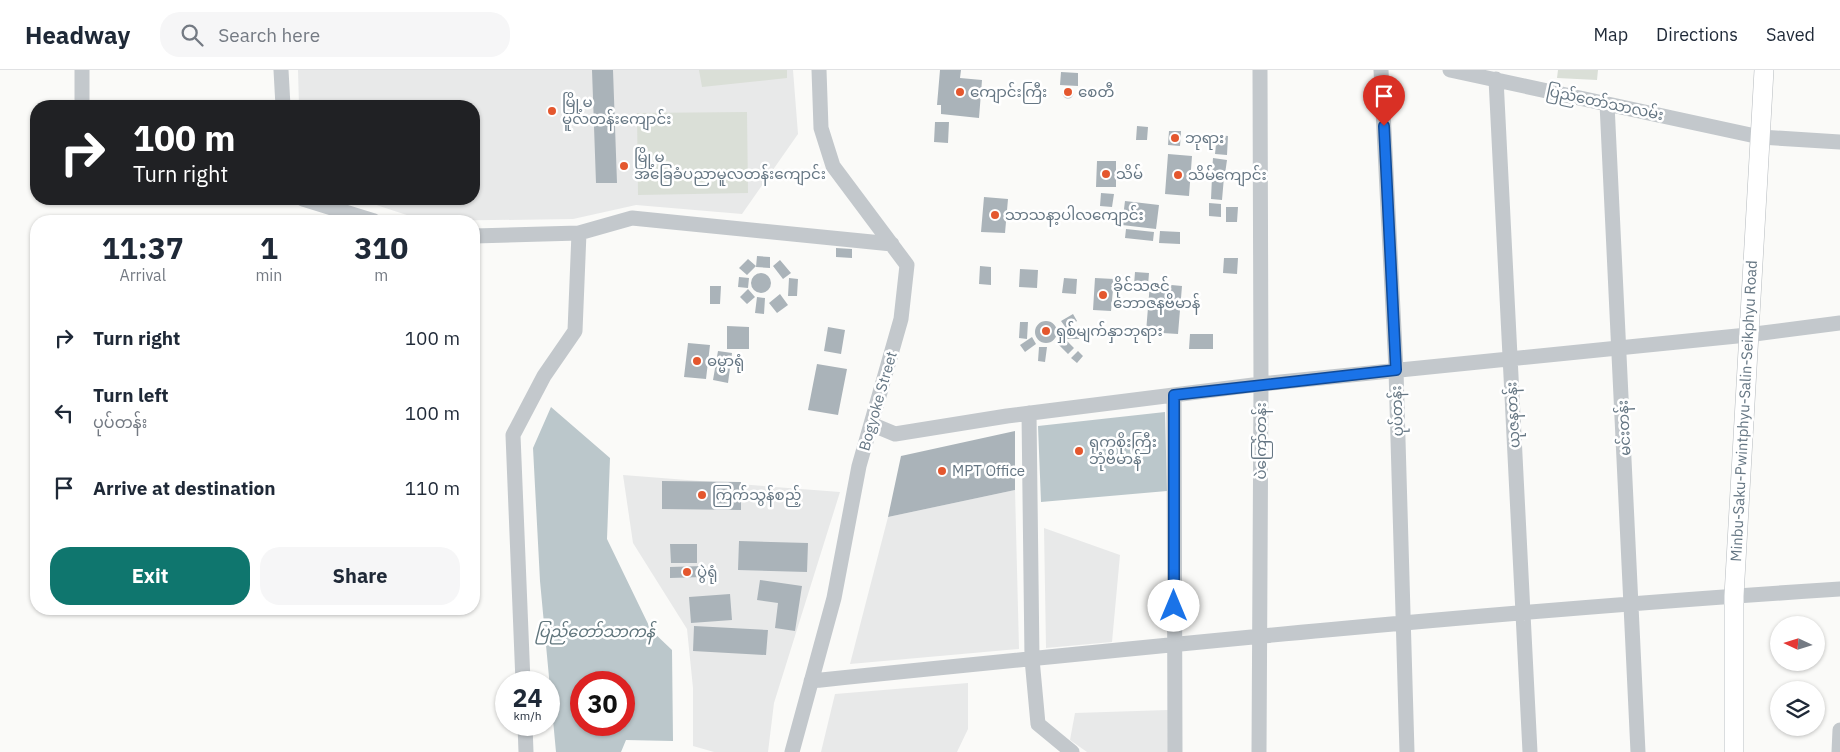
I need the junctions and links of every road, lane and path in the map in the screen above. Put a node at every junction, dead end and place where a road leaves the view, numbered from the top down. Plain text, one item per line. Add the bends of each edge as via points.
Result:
1 (82, 70) edge
2 (281, 70) edge
3 (819, 70) edge
4 (1260, 70) edge
5 (1381, 70) edge
6 (1450, 70) edge
7 (1764, 70) edge
8 (1496, 79) junction
9 (82, 100) edge
10 (283, 100) edge
11 (1607, 104) junction
12 (1760, 137) junction
13 (1840, 142) edge
14 (322, 205) edge
15 (355, 215) edge
16 (579, 233) junction
17 (480, 236) edge
18 (892, 244) junction
19 (1840, 323) edge
20 (1748, 335) junction
21 (1620, 347) junction
22 (1510, 358) junction
23 (1396, 370) junction
24 (1261, 384) junction
25 (1174, 395) junction
26 (1029, 413) junction
27 (871, 424) junction
28 (1840, 589) edge
29 (1734, 596) junction
30 (1632, 604) junction
31 (1522, 613) junction
32 (1403, 625) junction
33 (1260, 637) junction
34 (1174, 644) junction
35 (1032, 659) junction
36 (523, 671) edge
37 (811, 680) junction
38 (1840, 730) edge
39 (525, 736) edge
40 (526, 752) edge
41 (792, 752) edge
42 (1072, 752) edge
43 (1174, 752) edge
44 (1259, 752) edge
45 (1407, 752) edge
46 (1530, 752) edge
47 (1638, 752) edge
48 (1734, 752) edge
49 (1839, 752) edge

1 - 9 street
2 - 10 street
3 - 18 street, Bogyoke Street via 821,128 832,166
4 - 24 street, ပဲကြော်တန်း
5 - 23 street, ပုပ်တန်း
6 - 8 street, ပြည်တော်သာလမ်း
7 - 12 main road, Minbu-Saku-Pwintphyu-Salin-Seikphyu Road
8 - 11 street, ပြည်တော်သာလမ်း
8 - 22 street, ယုဇနတန်း
11 - 12 street, ပြည်တော်သာလမ်း
11 - 21 street, မင်းတန်း
12 - 13 street, ပြည်တော်သာလမ်း
12 - 20 main road, Minbu-Saku-Pwintphyu-Salin-Seikphyu Road
14 - 15 street
16 - 17 street
16 - 18 street via 632,218
16 - 36 street via 575,331 544,376 512,435
18 - 27 street, Bogyoke Street via 907,265 901,319
19 - 20 street
20 - 21 street
20 - 29 main road, Minbu-Saku-Pwintphyu-Salin-Seikphyu Road
21 - 22 street
21 - 30 street, မင်းတန်း
22 - 23 street
22 - 31 street, ယုဇနတန်း
23 - 24 street
23 - 32 street, ပုပ်တန်း
24 - 25 street
24 - 33 street, ပဲကြော်တန်း
25 - 26 street
25 - 34 street
26 - 27 street via 895,434
26 - 35 street
27 - 37 street, Bogyoke Street via 859,466 834,598
28 - 29 street
29 - 30 street
29 - 48 main road, Minbu-Saku-Pwintphyu-Salin-Seikphyu Road
30 - 31 street
30 - 47 street, မင်းတန်း
31 - 32 street
31 - 46 street, ယုဇနတန်း
32 - 33 street
32 - 45 street, ပုပ်တန်း
33 - 34 street
33 - 44 street, ပဲကြော်တန်း
34 - 35 street
34 - 43 street
35 - 37 street
35 - 42 street via 1038,724
37 - 41 street, Bogyoke Street
38 - 49 street
39 - 40 street

